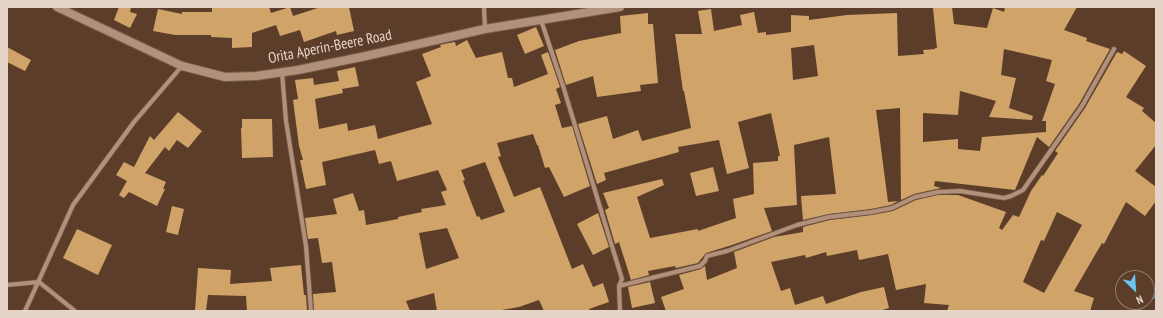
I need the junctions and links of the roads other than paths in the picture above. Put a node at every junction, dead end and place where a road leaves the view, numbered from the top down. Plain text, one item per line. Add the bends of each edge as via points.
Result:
1 (57, 7) edge
2 (484, 7) edge
3 (620, 7) edge
4 (541, 19) junction
5 (485, 29) junction
6 (1114, 49) dead end
7 (182, 66) junction
8 (282, 71) junction
9 (39, 282) junction
10 (7, 285) edge
11 (619, 286) junction
12 (25, 311) edge
13 (74, 311) edge
14 (311, 311) edge
15 (620, 311) edge

1 - 7 main road, Orita Aperin-Beere Road
2 - 5 street
3 - 4 main road, Orita Aperin-Beere Road
4 - 5 main road, Orita Aperin-Beere Road
4 - 11 street via 622,279
5 - 8 main road, Orita Aperin-Beere Road via 359,58
6 - 11 street via 1082,106 1020,192 1004,198 960,191 938,192 915,197 892,208 829,217 707,256 700,266
7 - 8 main road, Orita Aperin-Beere Road via 225,77 256,76
7 - 9 street via 134,122 73,205
8 - 14 street via 286,121 306,246
9 - 10 street
9 - 12 street
9 - 13 street
11 - 15 street

